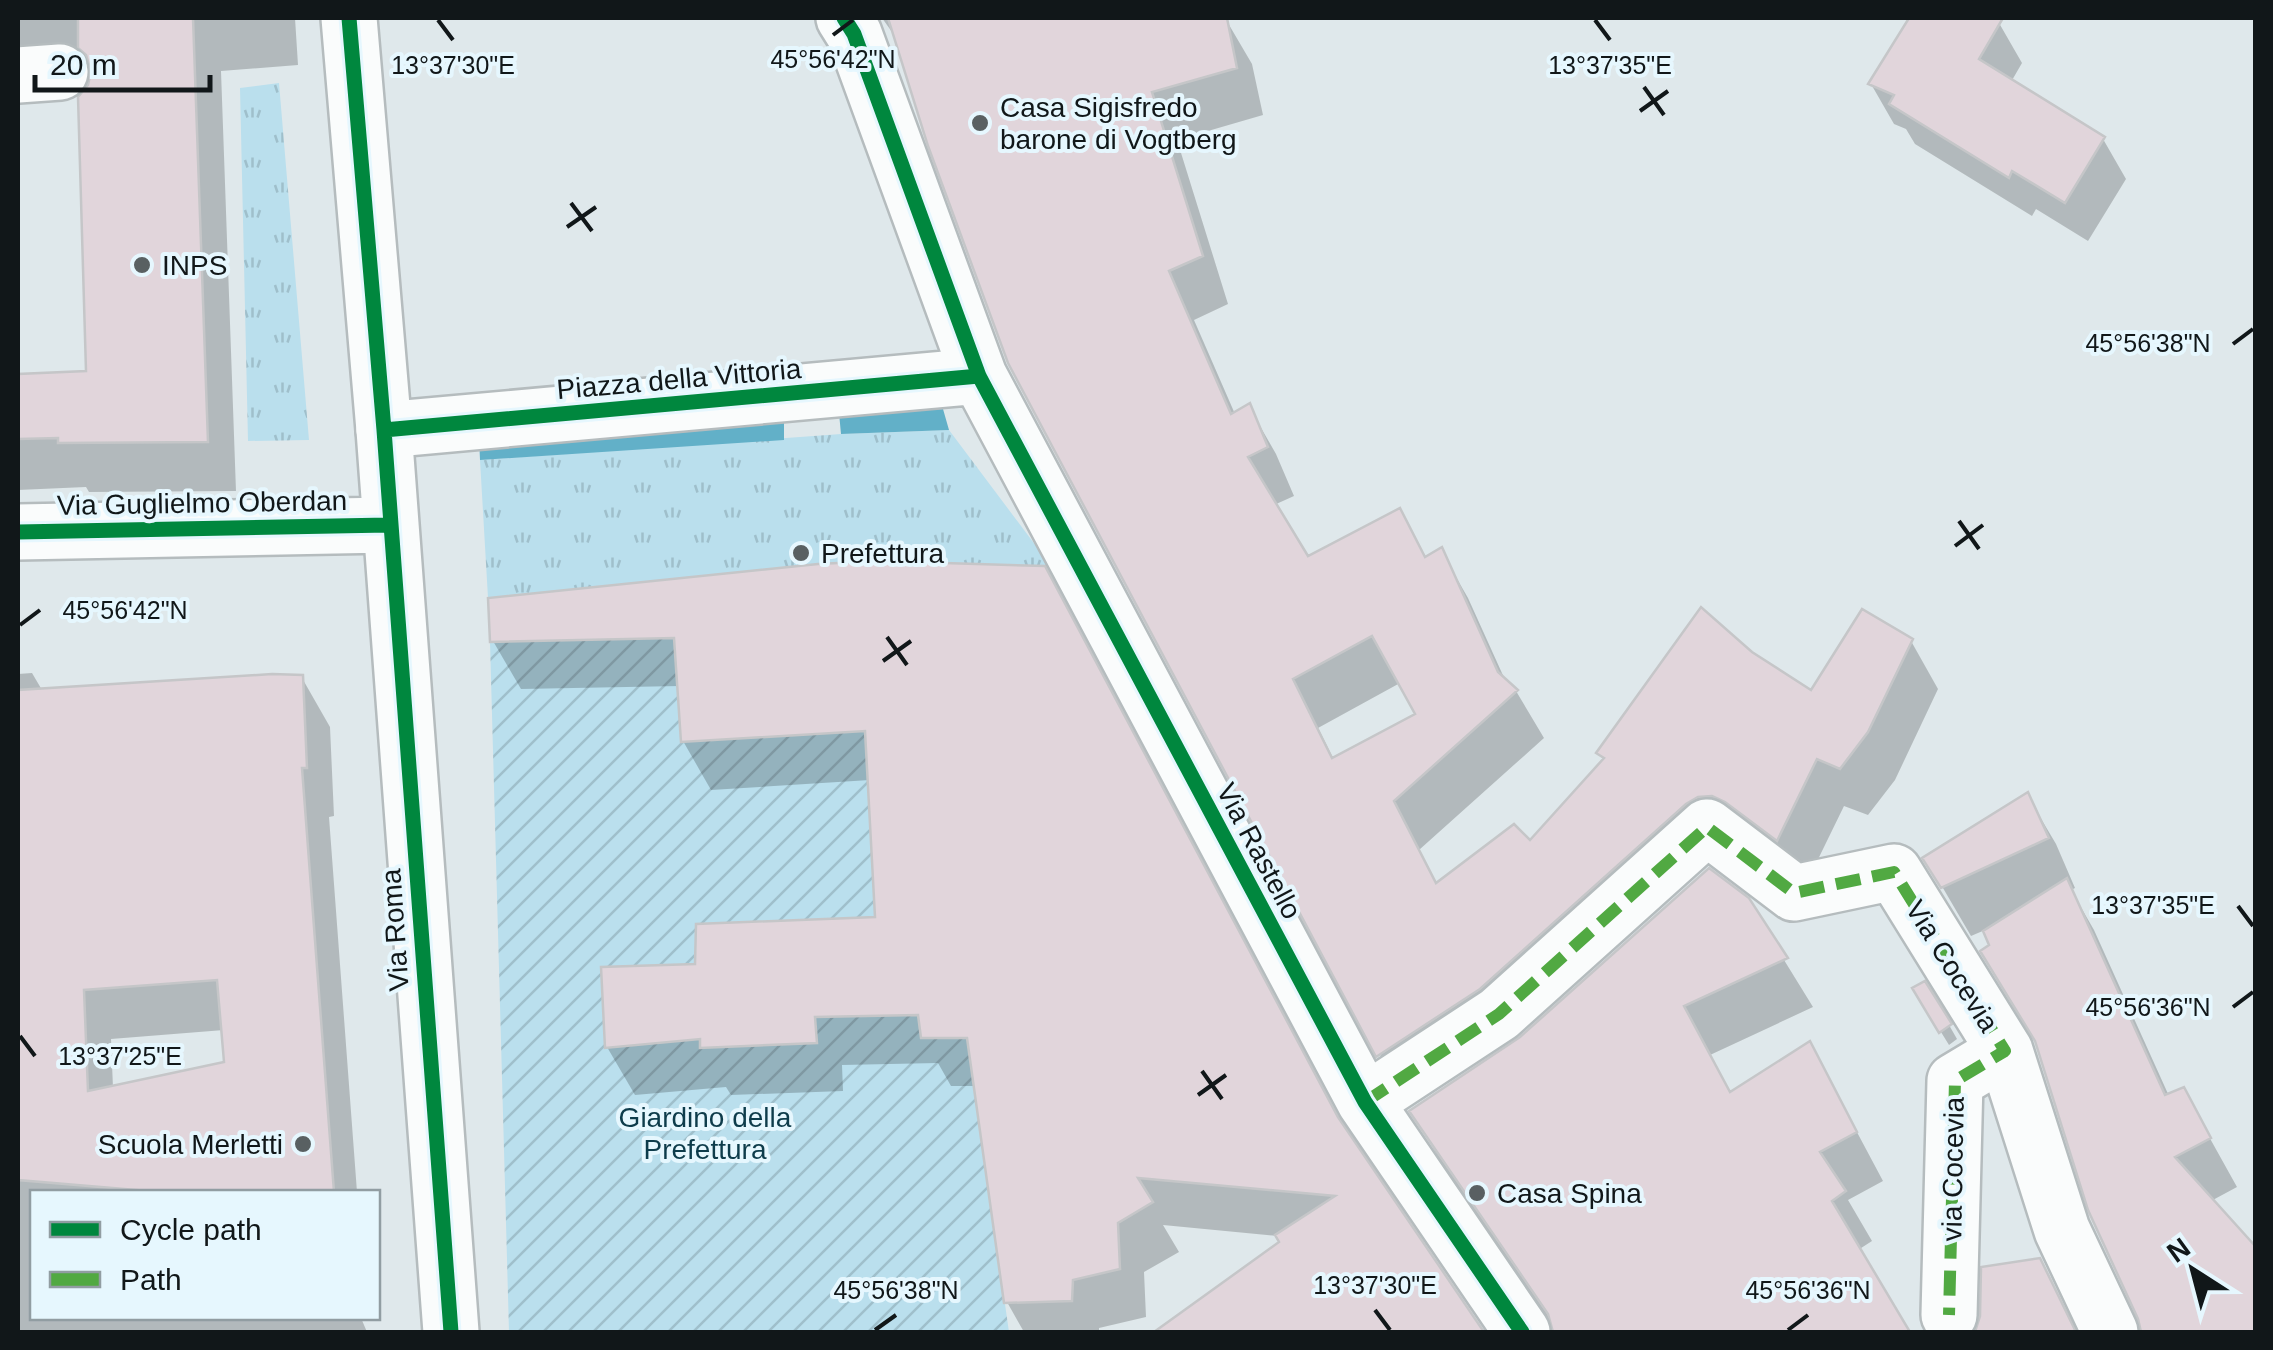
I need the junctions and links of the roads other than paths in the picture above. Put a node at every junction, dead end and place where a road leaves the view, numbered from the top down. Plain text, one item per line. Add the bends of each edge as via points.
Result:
1 (350, 18) edge
2 (844, 18) edge
3 (971, 371) junction
4 (384, 430) junction
5 (388, 524) junction
6 (18, 532) edge
7 (2004, 1051) junction
8 (1365, 1102) junction
9 (1949, 1315) dead end
10 (451, 1332) edge
11 (1522, 1332) edge
12 (2110, 1332) edge

1 - 4 street
2 - 3 street
3 - 4 street, Piazza della Vittoria
3 - 8 street, Via Rastello
4 - 5 street
5 - 6 street, Via Guglielmo Oberdan
5 - 10 street, Via Roma
7 - 8 street, Via Cocevia via 1894,872 1794,893 1707,827 1499,1014
7 - 9 street, via Cocevia via 1955,1081
7 - 12 street, Via Cocevia via 2062,1230
8 - 11 street, Via Rastello

